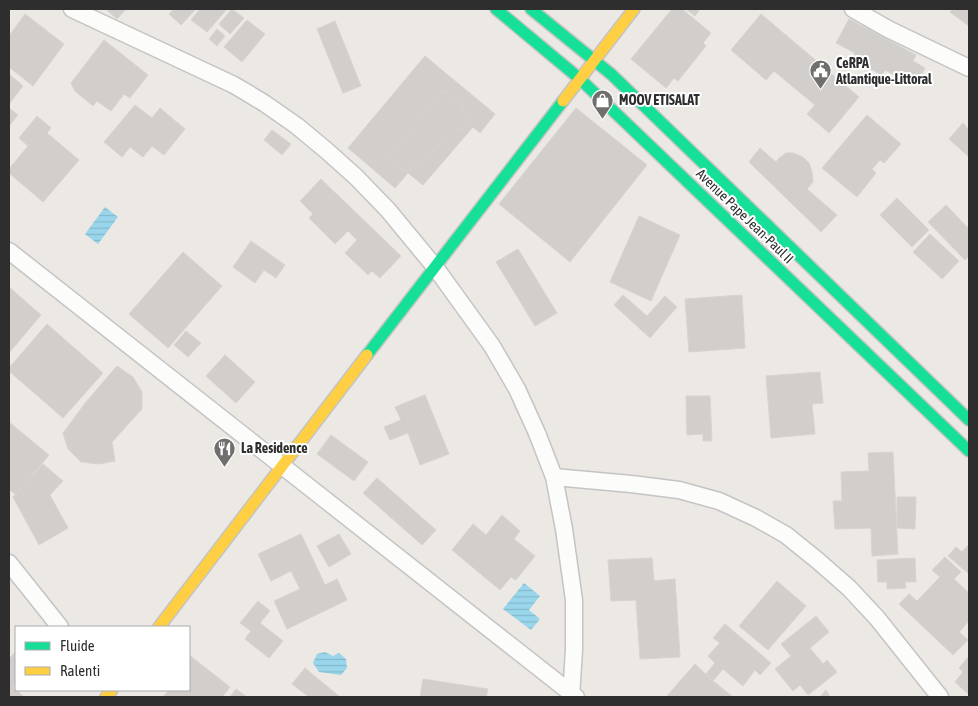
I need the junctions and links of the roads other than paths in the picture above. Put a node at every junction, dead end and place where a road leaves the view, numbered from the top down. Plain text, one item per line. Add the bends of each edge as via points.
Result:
1 (72, 9) edge
2 (496, 9) edge
3 (531, 9) edge
4 (634, 9) edge
5 (853, 9) edge
6 (594, 60) junction
7 (969, 68) edge
8 (580, 79) junction
9 (9, 251) edge
10 (435, 268) junction
11 (969, 420) edge
12 (969, 451) edge
13 (281, 466) junction
14 (554, 477) junction
15 (9, 563) edge
16 (59, 626) edge
17 (160, 626) edge
18 (573, 696) edge
19 (940, 697) edge

1 - 10 street via 234,85 277,112 328,150 356,177 388,210
2 - 8 main road, Avenue Pape Jean-Paul II
3 - 6 main road, Avenue Pape Jean-Paul II
4 - 6 main road
5 - 7 street
6 - 8 main road
6 - 11 main road, Avenue Pape Jean-Paul II
8 - 10 main road
8 - 12 main road, Avenue Pape Jean-Paul II
9 - 13 street
10 - 13 main road
10 - 14 street via 492,346 517,389
13 - 17 main road
13 - 18 street
14 - 18 street via 574,600
14 - 19 street via 679,490 720,501 786,535 848,588 877,618
15 - 16 street

